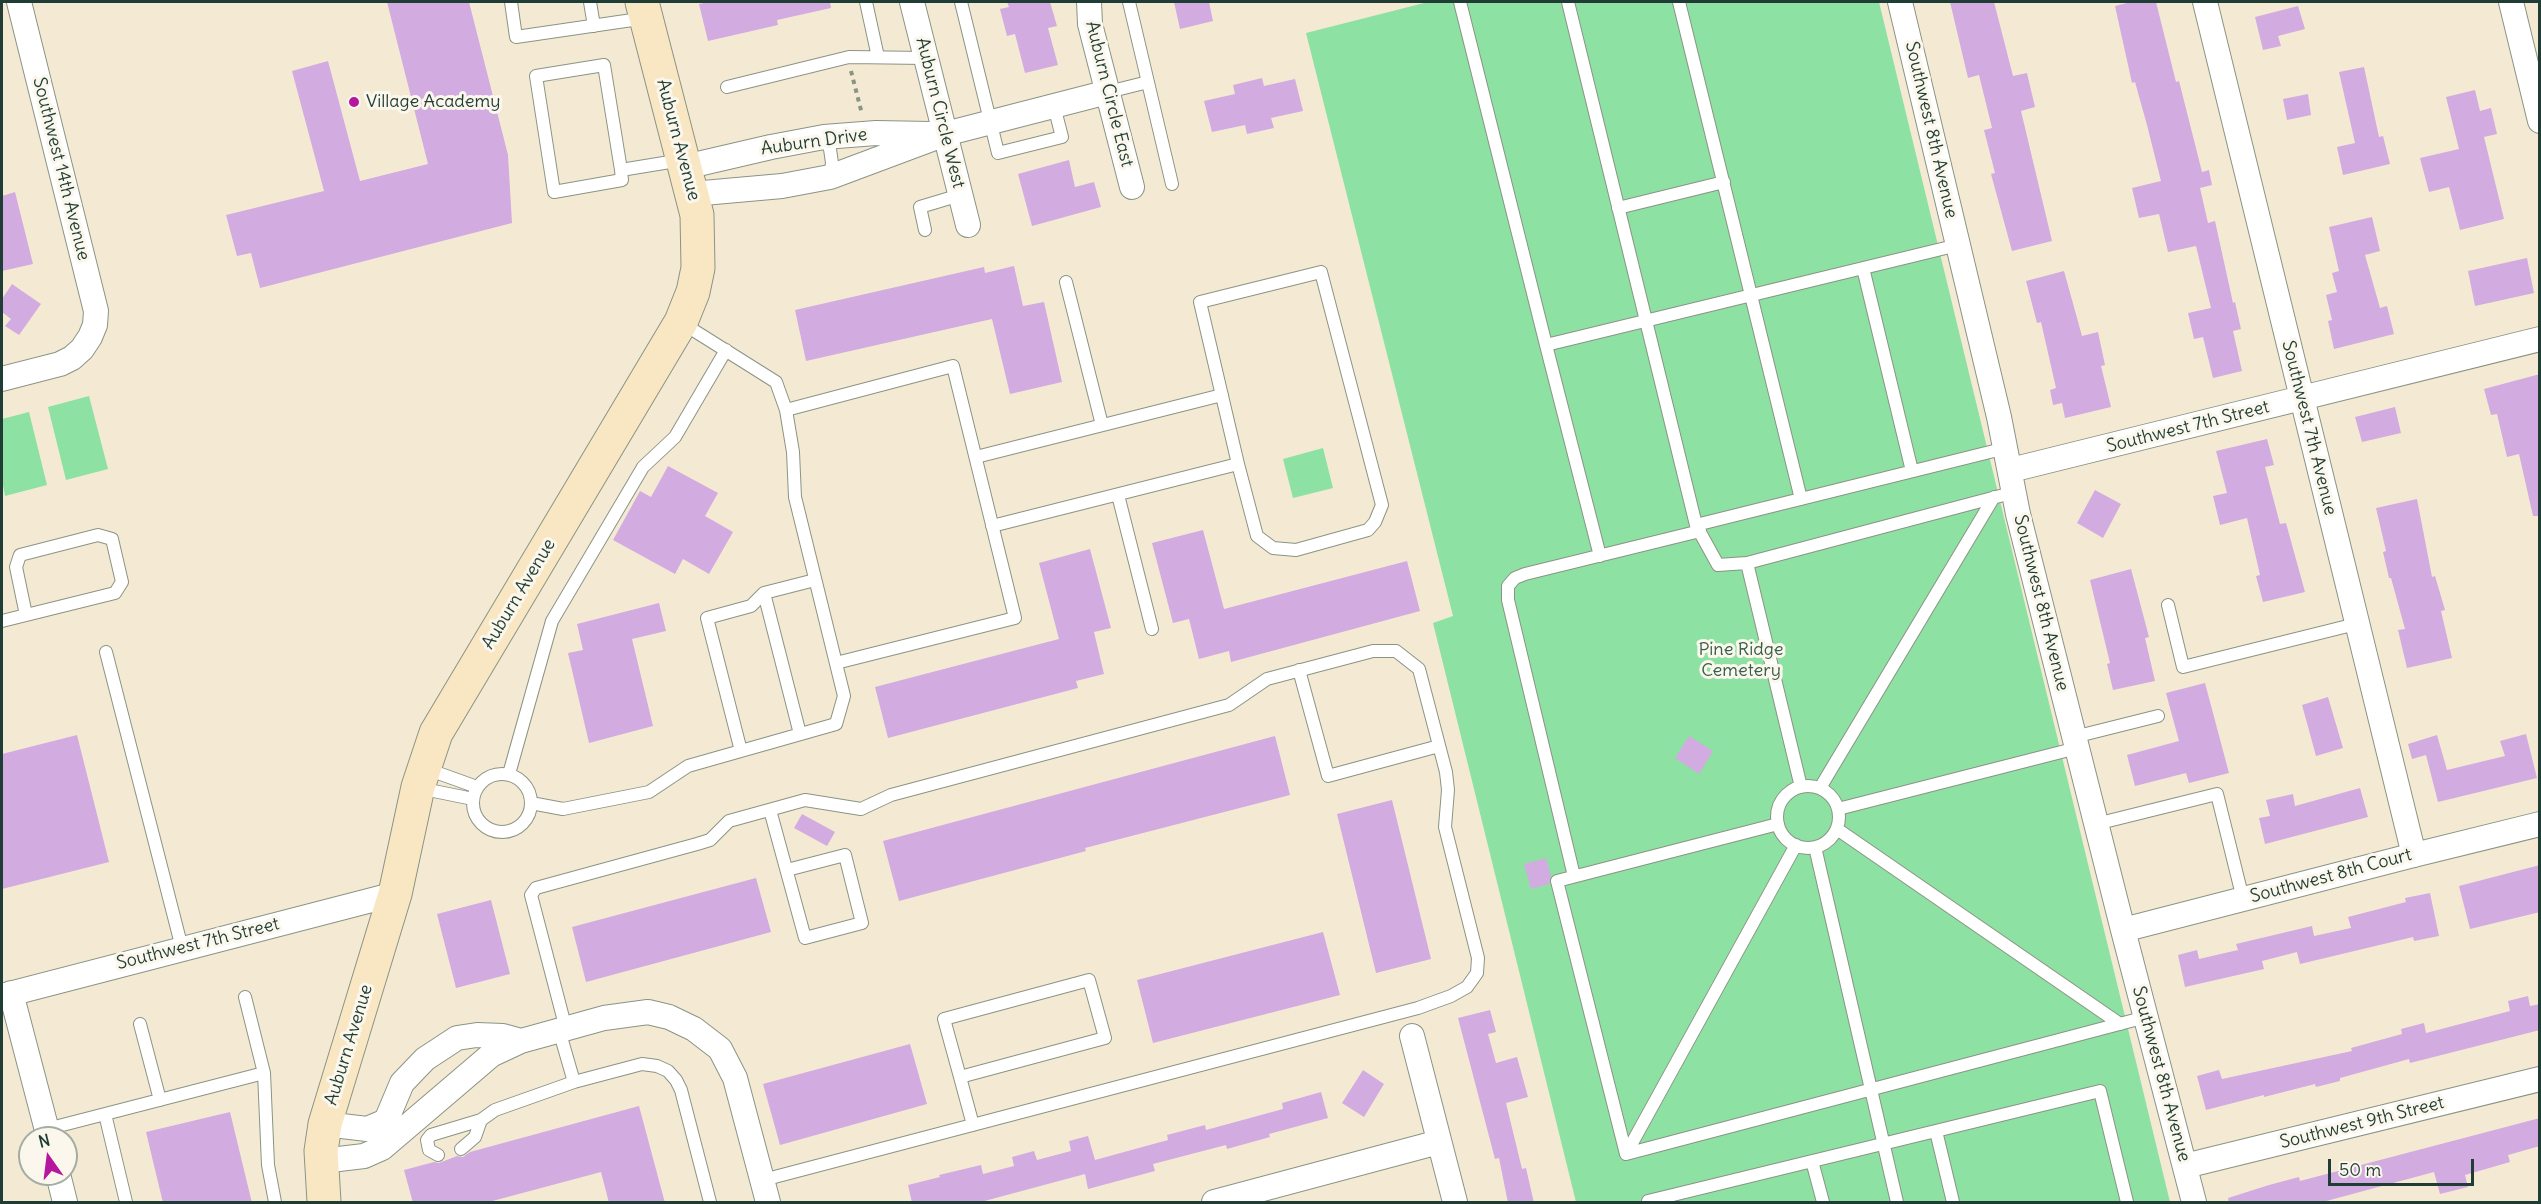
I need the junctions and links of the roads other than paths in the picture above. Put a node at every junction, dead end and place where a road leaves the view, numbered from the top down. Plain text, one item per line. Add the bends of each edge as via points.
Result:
1 (19, 2) edge
2 (511, 2) edge
3 (590, 2) edge
4 (866, 2) edge
5 (912, 2) edge
6 (961, 2) edge
7 (1089, 2) edge
8 (1129, 2) edge
9 (1460, 2) edge
10 (1568, 2) edge
11 (1679, 2) edge
12 (1900, 2) edge
13 (2205, 2) edge
14 (2511, 2) edge
15 (644, 10) edge
16 (594, 26) junction
17 (878, 57) junction
18 (926, 58) junction
19 (1148, 82) junction
20 (727, 87) dead end
21 (1108, 92) junction
22 (1054, 106) junction
23 (2540, 121) edge
24 (990, 123) junction
25 (945, 134) junction
26 (824, 137) junction
27 (621, 170) junction
28 (686, 174) junction
29 (830, 177) junction
30 (1724, 182) junction
31 (1172, 184) dead end
32 (1132, 187) dead end
33 (960, 195) junction
34 (1618, 208) junction
35 (968, 225) dead end
36 (925, 230) dead end
37 (1958, 245) junction
38 (1863, 268) junction
39 (1066, 282) dead end
40 (1751, 295) junction
41 (1646, 321) junction
42 (681, 322) junction
43 (2540, 339) edge
44 (1546, 345) junction
45 (726, 350) junction
46 (2, 379) edge
47 (1222, 394) junction
48 (2301, 398) junction
49 (786, 410) junction
50 (1102, 425) junction
51 (976, 457) junction
52 (1238, 464) junction
53 (1912, 471) junction
54 (2007, 477) junction
55 (1118, 495) junction
56 (1801, 499) junction
57 (993, 526) junction
58 (1698, 528) junction
59 (1600, 556) junction
60 (1747, 563) junction
61 (815, 580) junction
62 (764, 593) junction
63 (2168, 605) dead end
64 (26, 615) junction
65 (2, 621) edge
66 (2356, 624) junction
67 (1152, 629) dead end
68 (106, 651) dead end
69 (836, 663) junction
70 (1299, 670) junction
71 (2158, 717) dead end
72 (800, 734) junction
73 (2076, 742) junction
74 (1439, 746) junction
75 (741, 751) junction
76 (509, 774) junction
77 (421, 778) junction
78 (1801, 787) junction
79 (1820, 788) junction
80 (475, 793) junction
81 (531, 803) junction
82 (770, 810) junction
83 (1838, 810) junction
84 (1778, 824) junction
85 (2096, 824) junction
86 (2540, 824) edge
87 (1836, 829) junction
88 (1796, 845) junction
89 (1815, 847) junction
90 (2414, 855) junction
91 (787, 870) junction
92 (1574, 876) junction
93 (395, 894) junction
94 (2243, 899) junction
95 (2123, 930) junction
96 (182, 948) junction
97 (6, 994) edge
98 (244, 997) dead end
99 (2146, 1017) junction
100 (140, 1024) dead end
101 (2120, 1024) junction
102 (562, 1029) junction
103 (1412, 1036) dead end
104 (521, 1041) junction
105 (264, 1073) junction
106 (960, 1077) junction
107 (2540, 1079) edge
108 (574, 1082) junction
109 (1872, 1090) junction
110 (160, 1100) junction
111 (105, 1114) junction
112 (482, 1120) junction
113 (325, 1124) junction
114 (973, 1125) junction
115 (46, 1126) edge
116 (71, 1126) edge
117 (1936, 1131) junction
118 (1439, 1142) junction
119 (1884, 1143) junction
120 (461, 1149) dead end
121 (1626, 1154) junction
122 (438, 1155) dead end
123 (322, 1161) junction
124 (1812, 1161) junction
125 (2185, 1166) junction
126 (61, 1186) edge
127 (765, 1191) edge
128 (1222, 1201) edge
129 (65, 1203) edge
130 (126, 1203) edge
131 (275, 1203) edge
132 (324, 1203) edge
133 (710, 1203) edge
134 (1455, 1203) edge
135 (1649, 1203) edge
136 (1823, 1203) edge
137 (1897, 1203) edge
138 (1953, 1203) edge
139 (2127, 1203) edge
140 (2194, 1203) edge

1 - 46 street, Southwest 14th Avenue via 96,310 95,324 82,349 60,364
2 - 16 lane via 516,37
3 - 16 lane
4 - 17 lane
5 - 18 street, Auburn Circle West
6 - 24 lane
7 - 21 street, Auburn Circle East via 1090,24
8 - 19 lane
9 - 44 lane
10 - 34 lane
11 - 30 lane
12 - 37 street, Southwest 8th Avenue
13 - 48 street, Southwest 7th Avenue
14 - 23 street
15 - 16 lane
15 - 28 street, Auburn Avenue
17 - 18 lane
17 - 20 lane via 849,57
18 - 25 street, Auburn Circle West
19 - 21 lane
19 - 31 lane
21 - 22 street, Auburn Drive
21 - 32 street, Auburn Circle East
22 - 24 street, Auburn Drive
22 - 24 lane via 1062,137 998,153
24 - 25 street, Auburn Drive
25 - 26 street, Auburn Drive
25 - 29 street, Auburn Drive
25 - 33 street, Auburn Circle West
26 - 28 street, Auburn Drive via 771,147
26 - 29 lane via 830,149
27 - 27 lane via 604,65 536,76 554,192 622,180
27 - 28 lane
28 - 29 street, Auburn Drive via 782,186
28 - 42 street, Auburn Avenue via 697,215 698,268
30 - 34 lane
30 - 40 lane
33 - 35 street, Auburn Circle West
33 - 36 lane via 920,207
34 - 41 lane
37 - 38 lane
37 - 54 street, Southwest 8th Avenue
38 - 40 lane
38 - 53 lane
39 - 50 lane
40 - 41 lane
40 - 56 lane
41 - 44 lane
41 - 58 lane
42 - 45 lane
42 - 77 street, Auburn Avenue via 436,733
43 - 48 street, Southwest 7th Street
44 - 59 lane
45 - 49 lane via 776,382
45 - 76 lane via 675,437 643,467 552,621
47 - 50 lane
47 - 52 lane
47 - 52 lane via 1200,302 1321,272 1382,505 1375,522 1368,530 1296,550 1273,548 1257,536
48 - 54 street, Southwest 7th Street
48 - 66 street, Southwest 7th Avenue
49 - 51 lane via 953,366
49 - 61 lane via 794,452 795,497
50 - 51 lane
51 - 57 lane
52 - 55 lane
53 - 54 lane
53 - 56 lane
54 - 60 lane
54 - 73 street, Southwest 8th Avenue
54 - 79 lane
55 - 57 lane
55 - 67 lane
56 - 58 lane
57 - 69 lane via 1015,618
58 - 59 lane
58 - 60 lane via 1718,565
59 - 92 lane via 1515,578 1509,586 1508,600
60 - 78 lane
61 - 62 lane
61 - 69 lane
62 - 72 lane
62 - 75 lane via 751,606 707,618
63 - 66 lane via 2183,668
64 - 64 lane via 115,593 122,582 112,539 98,535 20,555 16,567
64 - 65 lane
66 - 90 street, Southwest 7th Avenue
68 - 96 lane
69 - 72 lane via 844,696 836,724
70 - 74 lane via 1373,651 1396,651 1419,669
70 - 74 lane via 1328,776
70 - 82 lane via 1267,679 1229,705 891,795 861,809 805,800
71 - 73 lane
72 - 75 lane
73 - 83 lane
73 - 85 street, Southwest 8th Avenue
74 - 114 lane via 1448,790 1445,827 1478,958 1477,973 1467,987 1418,1008
75 - 81 lane via 688,766 641,794 563,809
76 - 80 lane via 491,776
76 - 81 lane via 525,784
77 - 80 lane
77 - 80 lane
77 - 93 street, Auburn Avenue
78 - 79 lane
78 - 84 lane via 1792,790 1779,805
79 - 83 lane via 1828,793
80 - 81 lane via 479,822 495,831 521,825
82 - 91 lane
82 - 102 lane via 729,821 710,840 536,888 531,895
83 - 87 lane
84 - 88 lane
84 - 92 lane
85 - 94 lane via 2217,794
85 - 95 street, Southwest 8th Avenue
86 - 90 street, Southwest 8th Court
87 - 89 lane
87 - 101 lane
88 - 89 lane
88 - 121 lane
89 - 109 lane
90 - 94 street, Southwest 8th Court
91 - 91 lane via 806,939 862,923 845,855
92 - 121 lane via 1557,880
93 - 96 street, Southwest 7th Street
93 - 113 street, Auburn Avenue
94 - 95 street, Southwest 8th Court
95 - 99 street, Southwest 8th Avenue
96 - 97 street, Southwest 7th Street
97 - 115 street
98 - 105 lane
99 - 101 lane
99 - 125 street, Southwest 8th Avenue
100 - 110 lane
101 - 109 lane
102 - 104 street
102 - 108 lane
102 - 127 street via 648,1012 694,1029 720,1050 735,1077
103 - 118 street
104 - 113 street via 503,1036 457,1038 425,1059 402,1083 386,1121 367,1129
104 - 123 street via 490,1055 382,1148 364,1156
105 - 110 lane
105 - 131 lane via 268,1165
106 - 106 lane via 944,1019 1089,980 1105,1038
106 - 114 lane
107 - 125 street, Southwest 9th Street
108 - 112 lane via 495,1110
108 - 133 lane via 642,1064 668,1071 681,1090
109 - 119 lane
109 - 121 lane
110 - 111 lane
111 - 116 lane
111 - 130 lane
112 - 120 lane via 476,1137
112 - 122 lane via 431,1135 427,1140 429,1150
113 - 123 street, Auburn Avenue
114 - 127 lane
117 - 119 lane
117 - 138 lane
117 - 139 lane via 2100,1091
118 - 128 street
118 - 134 street
119 - 124 lane
119 - 137 lane
123 - 132 street, Auburn Avenue
124 - 135 lane
124 - 136 lane
125 - 140 street, Southwest 8th Avenue
126 - 129 street

